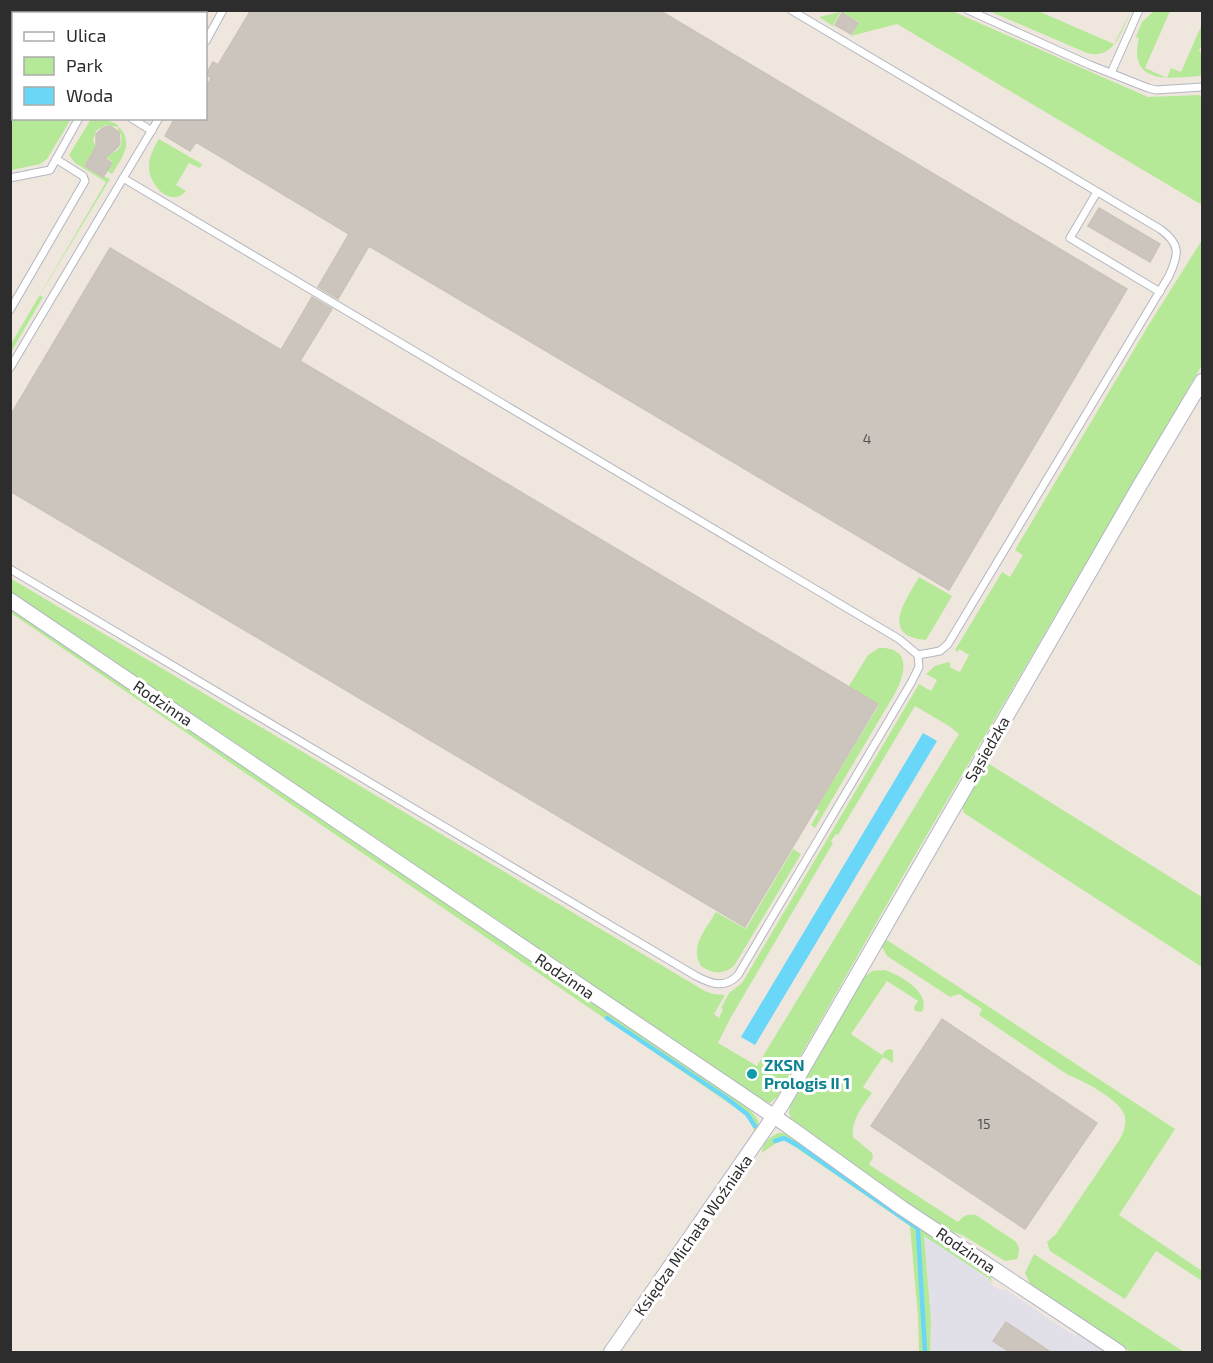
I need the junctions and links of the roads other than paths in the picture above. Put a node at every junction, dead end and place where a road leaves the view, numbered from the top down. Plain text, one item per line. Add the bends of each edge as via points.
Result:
1 (223, 10) edge
2 (791, 10) edge
3 (968, 10) edge
4 (1139, 10) edge
5 (207, 39) edge
6 (1111, 73) junction
7 (1203, 87) edge
8 (78, 120) edge
9 (134, 120) edge
10 (158, 120) edge
11 (152, 131) junction
12 (56, 159) junction
13 (10, 178) edge
14 (123, 178) junction
15 (1097, 192) junction
16 (1160, 292) junction
17 (10, 310) edge
18 (10, 368) edge
19 (1203, 381) edge
20 (10, 569) edge
21 (10, 600) edge
22 (918, 655) junction
23 (774, 1118) junction
24 (611, 1353) edge
25 (1119, 1353) edge

1 - 5 lane
2 - 15 lane
3 - 6 lane
4 - 6 lane
6 - 7 lane via 1152,89
8 - 12 lane
9 - 11 lane
10 - 11 lane
11 - 14 lane
12 - 13 lane via 50,170
12 - 17 lane via 85,181
14 - 18 lane
14 - 22 lane via 906,643
15 - 16 lane via 1174,241 1175,263
15 - 16 lane via 1070,238
16 - 22 lane via 948,644 940,651
19 - 23 street, Sąsiedzka
20 - 22 lane via 696,976 717,984 731,982 738,975 911,683 919,667
21 - 23 street, Rodzinna
23 - 24 street, Księdza Michała Woźniaka
23 - 25 street, Rodzinna

